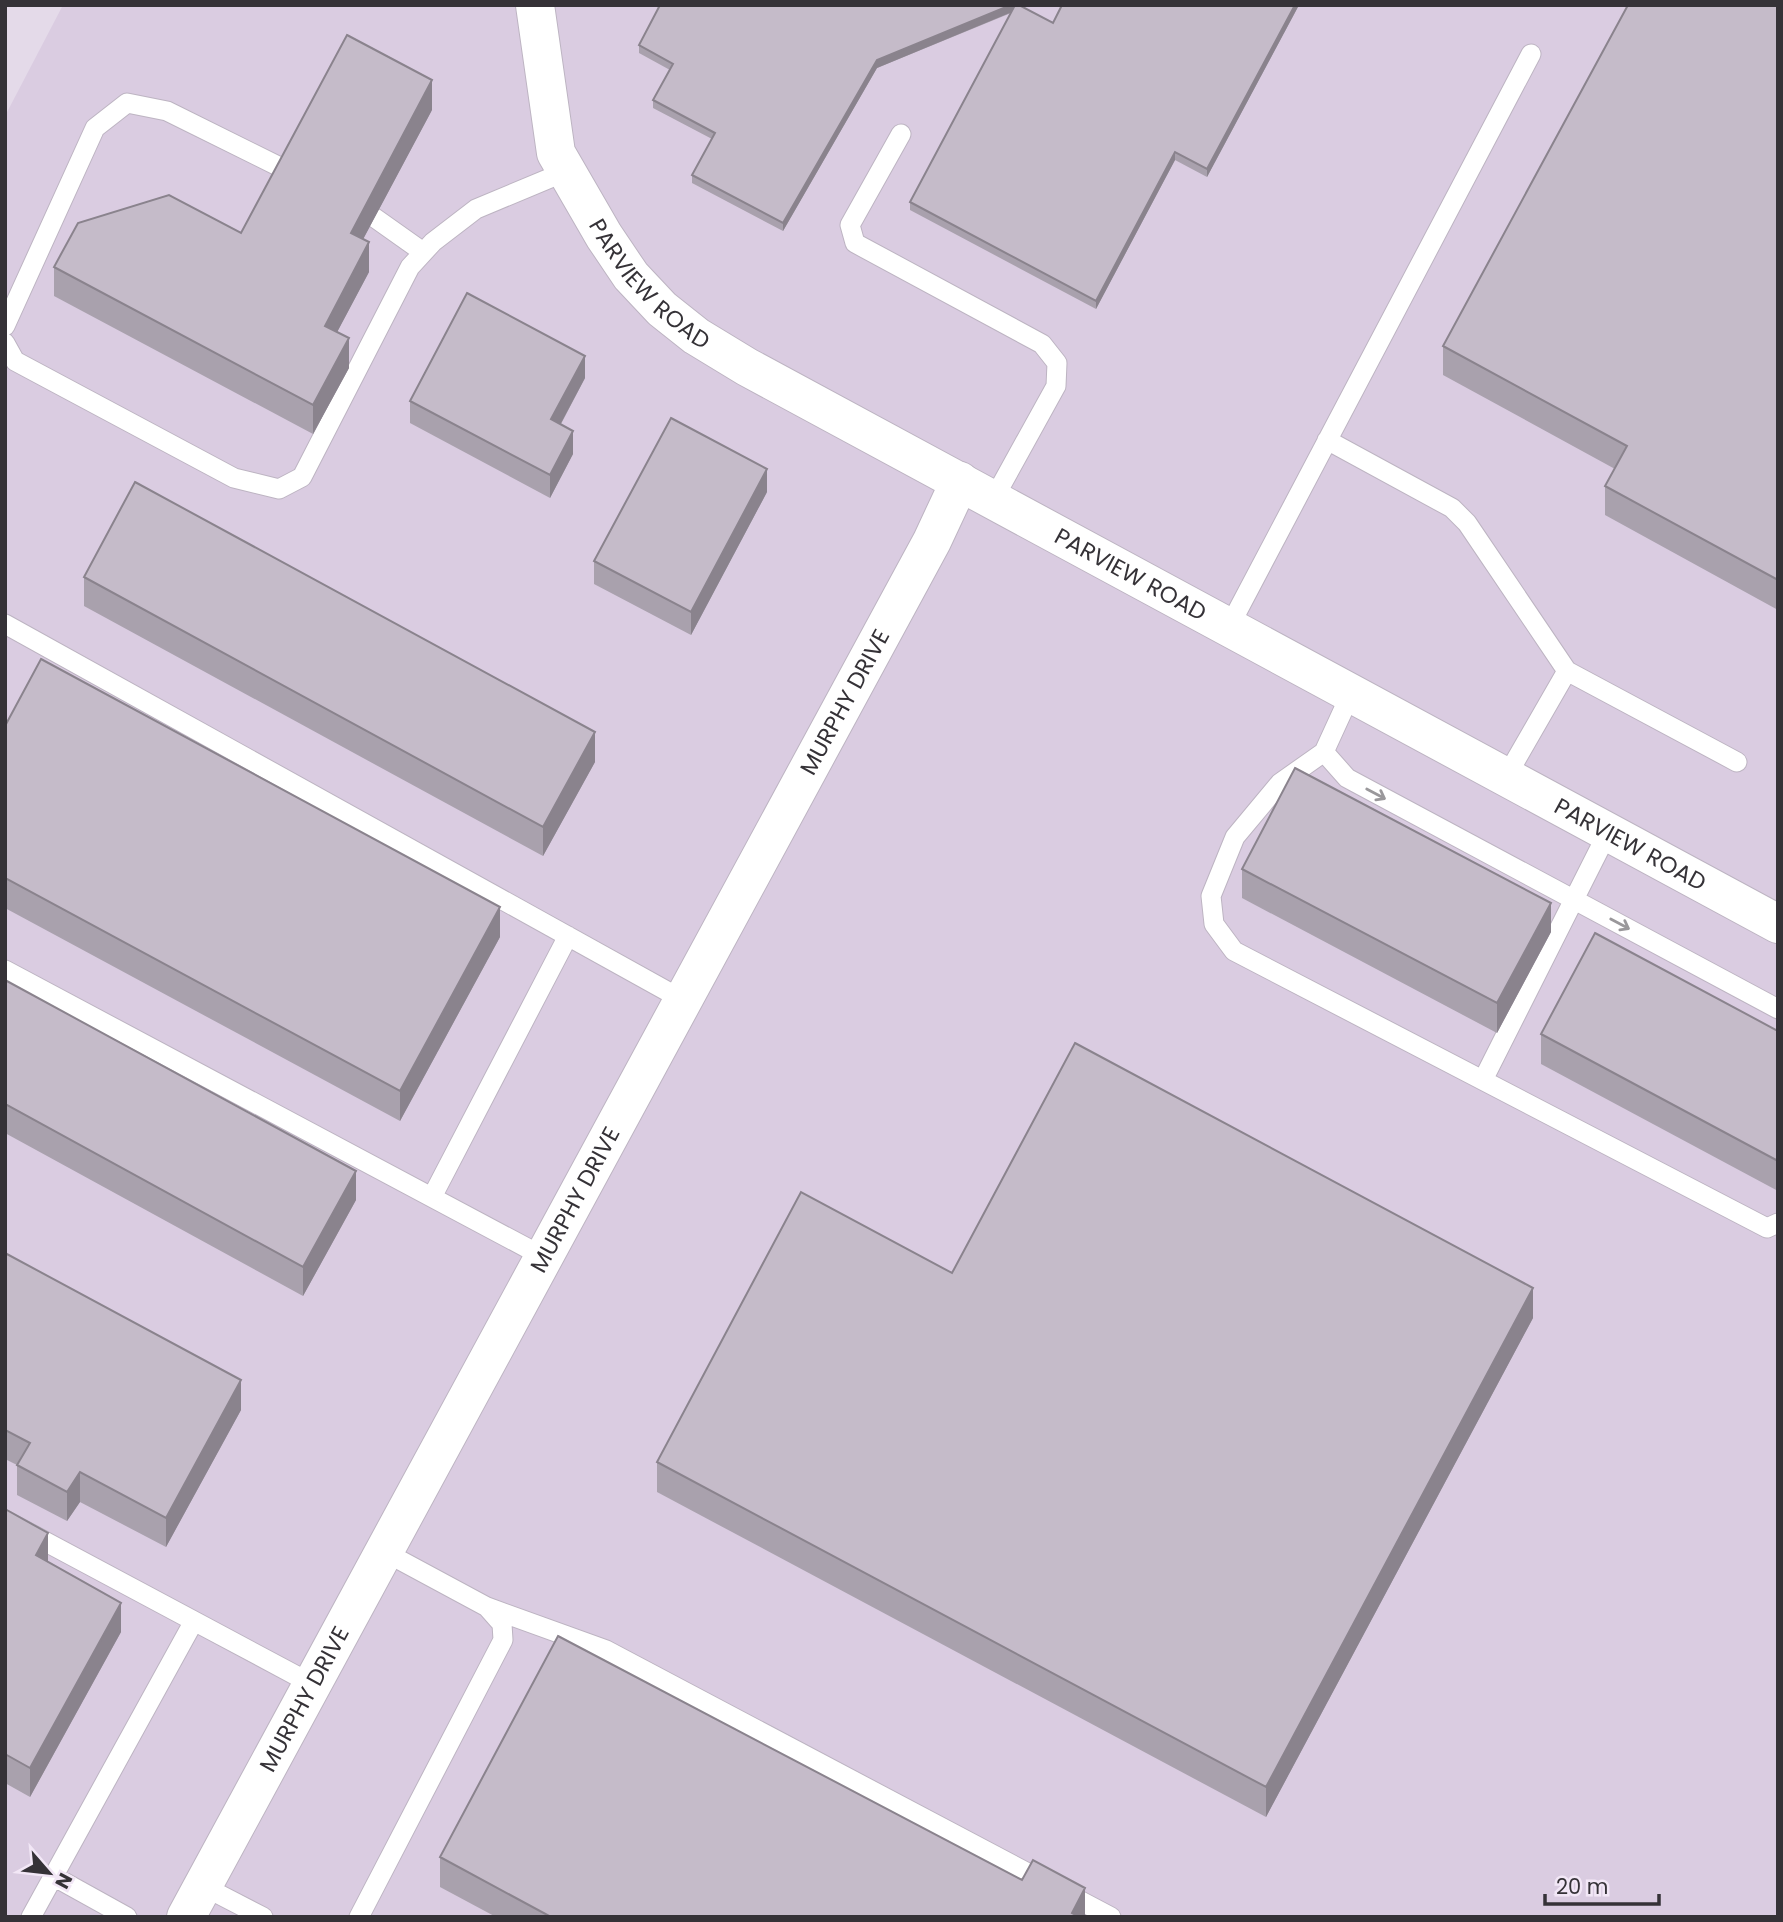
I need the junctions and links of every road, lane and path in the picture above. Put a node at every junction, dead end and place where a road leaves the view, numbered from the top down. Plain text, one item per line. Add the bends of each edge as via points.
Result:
1 (535, 5) edge
2 (1531, 54) dead end
3 (901, 134) dead end
4 (561, 159) junction
5 (289, 172) edge
6 (375, 218) edge
7 (423, 252) junction
8 (5, 326) edge
9 (5, 343) edge
10 (1327, 440) junction
11 (960, 481) junction
12 (993, 500) junction
13 (5, 624) edge
14 (1229, 627) junction
15 (1567, 671) junction
16 (1351, 693) junction
17 (1324, 752) junction
18 (1737, 762) dead end
19 (1506, 777) junction
20 (1608, 832) junction
21 (1575, 900) junction
22 (1778, 924) edge
23 (568, 936) junction
24 (5, 970) edge
25 (683, 1000) junction
26 (1778, 1009) edge
27 (1483, 1080) junction
28 (432, 1197) junction
29 (1778, 1223) edge
30 (544, 1257) junction
31 (5, 1520) edge
32 (383, 1551) junction
33 (487, 1607) junction
34 (194, 1621) junction
35 (312, 1684) junction
36 (53, 1876) junction
37 (194, 1901) edge
38 (31, 1917) edge
39 (127, 1917) edge
40 (262, 1917) edge
41 (359, 1917) edge
42 (1111, 1917) edge

1 - 4 street
2 - 10 lane
3 - 12 lane via 850,225 855,243 1042,344 1057,363 1056,386
4 - 7 lane via 476,209
4 - 11 street, PARVIEW ROAD via 631,276 662,309 696,336
5 - 8 lane via 167,111 127,103 95,128
6 - 7 lane
7 - 9 lane via 410,267 302,477 279,489 234,478 27,368 15,361
10 - 14 lane
10 - 15 lane via 1452,508
11 - 12 street, PARVIEW ROAD
11 - 25 street, MURPHY DRIVE via 932,541
12 - 14 street, PARVIEW ROAD
13 - 23 lane
14 - 16 street, PARVIEW ROAD
15 - 18 lane
15 - 19 lane
16 - 17 lane
16 - 19 street, PARVIEW ROAD
17 -> 21 lane via 1347,778
17 - 27 lane via 1280,783 1235,837 1211,896 1213,924 1234,951
19 - 20 street, PARVIEW ROAD
20 - 21 lane
20 - 22 street, PARVIEW ROAD
21 -> 26 lane
21 - 27 lane
23 - 25 lane
23 - 28 lane
24 - 28 lane
25 - 30 street, MURPHY DRIVE
27 - 29 lane via 1768,1228
28 - 30 lane
30 - 32 street, MURPHY DRIVE
31 - 34 lane
32 - 33 lane
32 - 35 street, MURPHY DRIVE
33 - 41 lane via 502,1624 503,1640
33 - 42 lane via 606,1650
34 - 35 lane
34 - 36 lane
35 - 37 street, MURPHY DRIVE
36 - 38 lane
36 - 39 lane
37 - 40 lane

